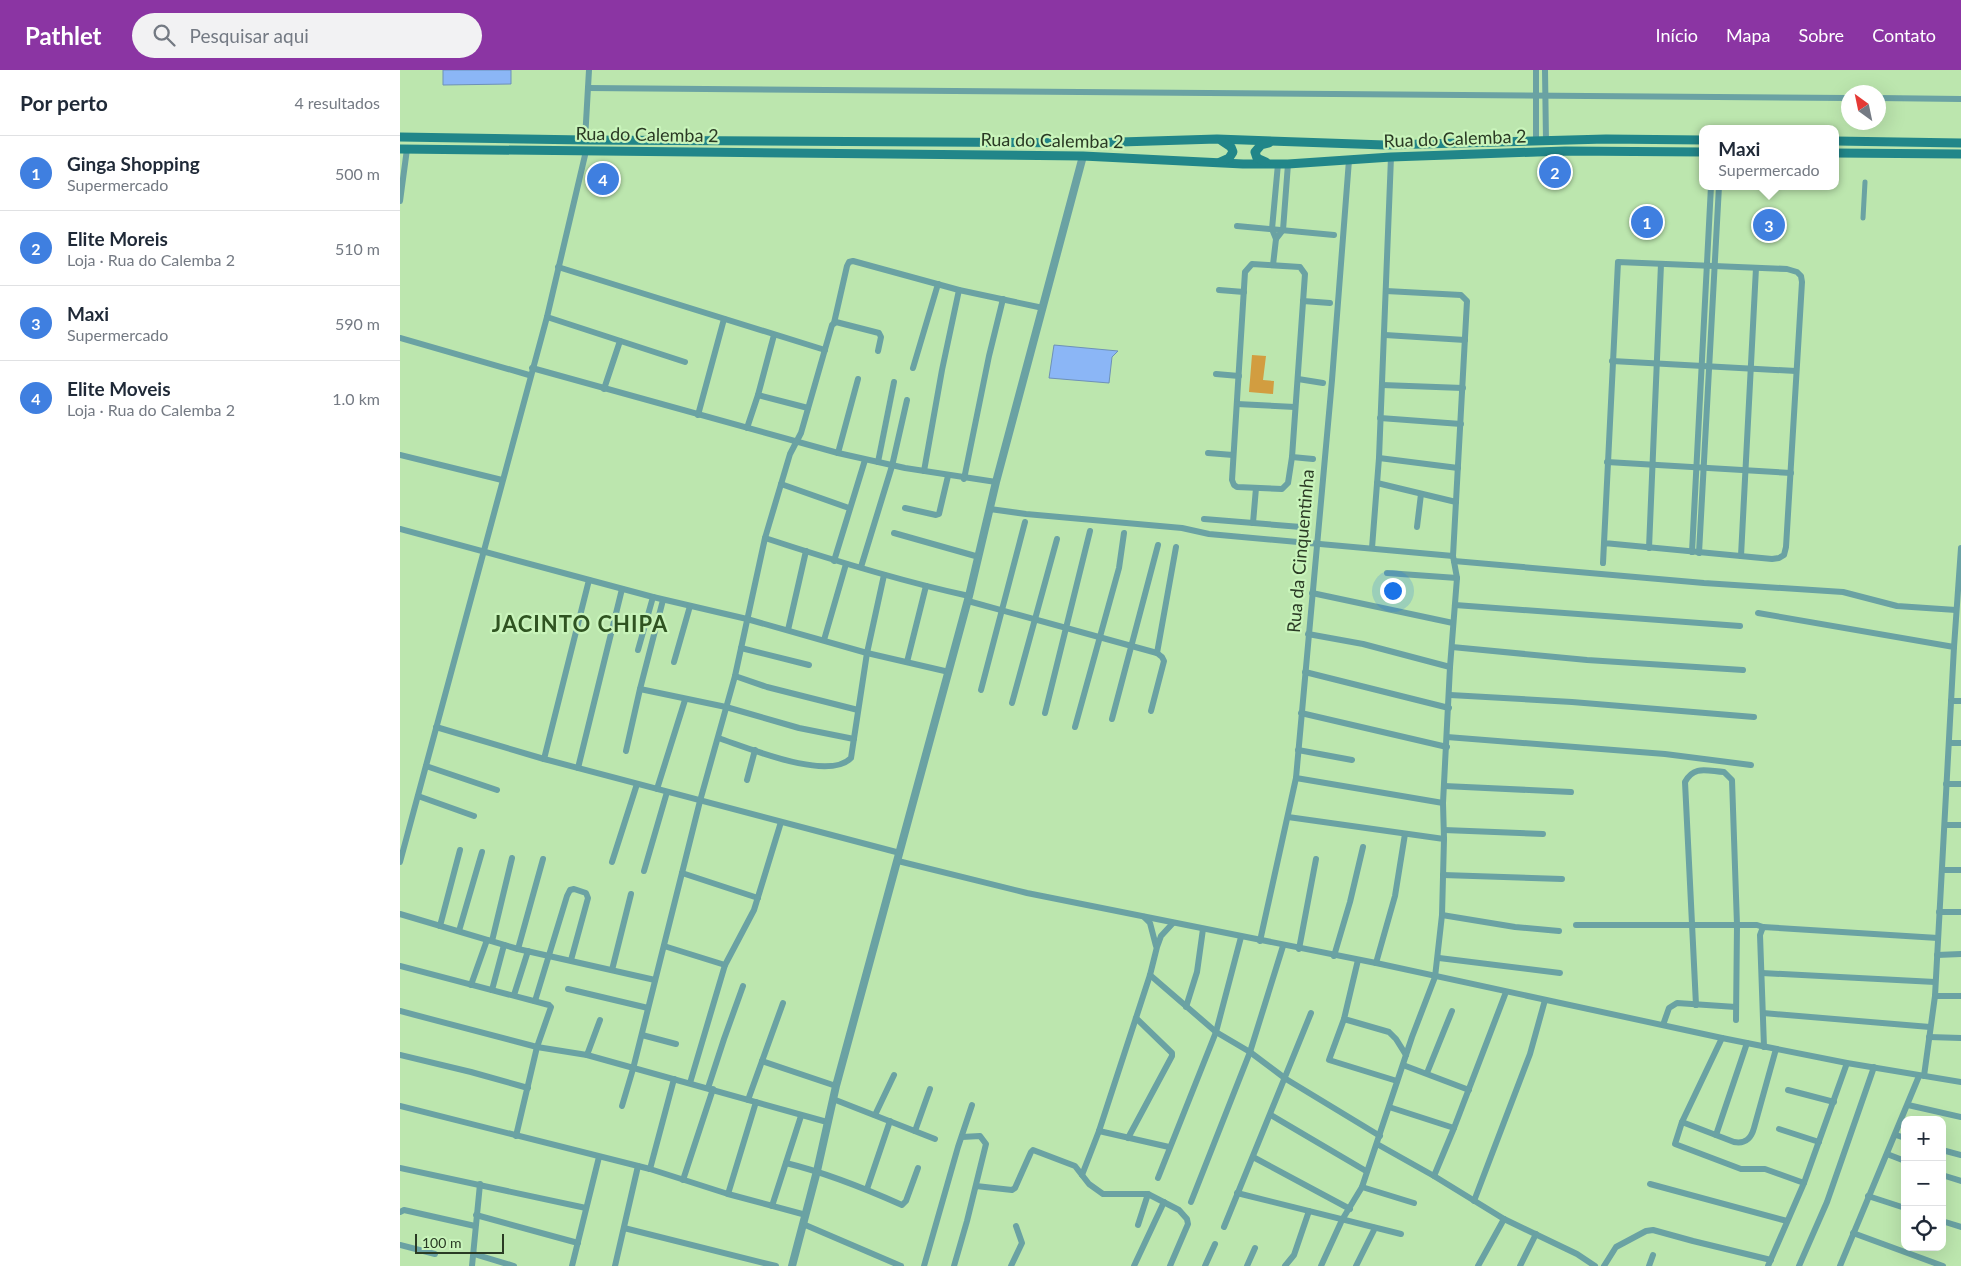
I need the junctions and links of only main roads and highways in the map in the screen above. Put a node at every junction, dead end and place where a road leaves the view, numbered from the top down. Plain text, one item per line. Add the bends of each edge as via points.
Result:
1 (400, 137) edge
2 (1217, 139) junction
3 (1699, 140) edge
4 (1839, 141) edge
5 (1272, 142) junction
6 (1961, 143) edge
7 (404, 149) edge
8 (1699, 152) edge
9 (1839, 153) edge
10 (1961, 154) edge
11 (1215, 163) junction
12 (1274, 164) junction

1 - 2 main road, Rua do Calemba 2 via 1088,143
2 - 5 main road, Rua do Calemba 2
2 - 11 main road via 1227,143 1233,152 1229,158
3 - 5 main road, Rua do Calemba 2 via 1606,139 1403,145
4 - 6 main road
5 - 12 main road via 1261,145 1255,152 1257,158
7 - 11 main road, Rua do Calemba 2 via 1084,156
8 - 12 main road, Rua do Calemba 2 via 1565,151
9 - 10 main road
11 - 12 main road, Rua do Calemba 2

